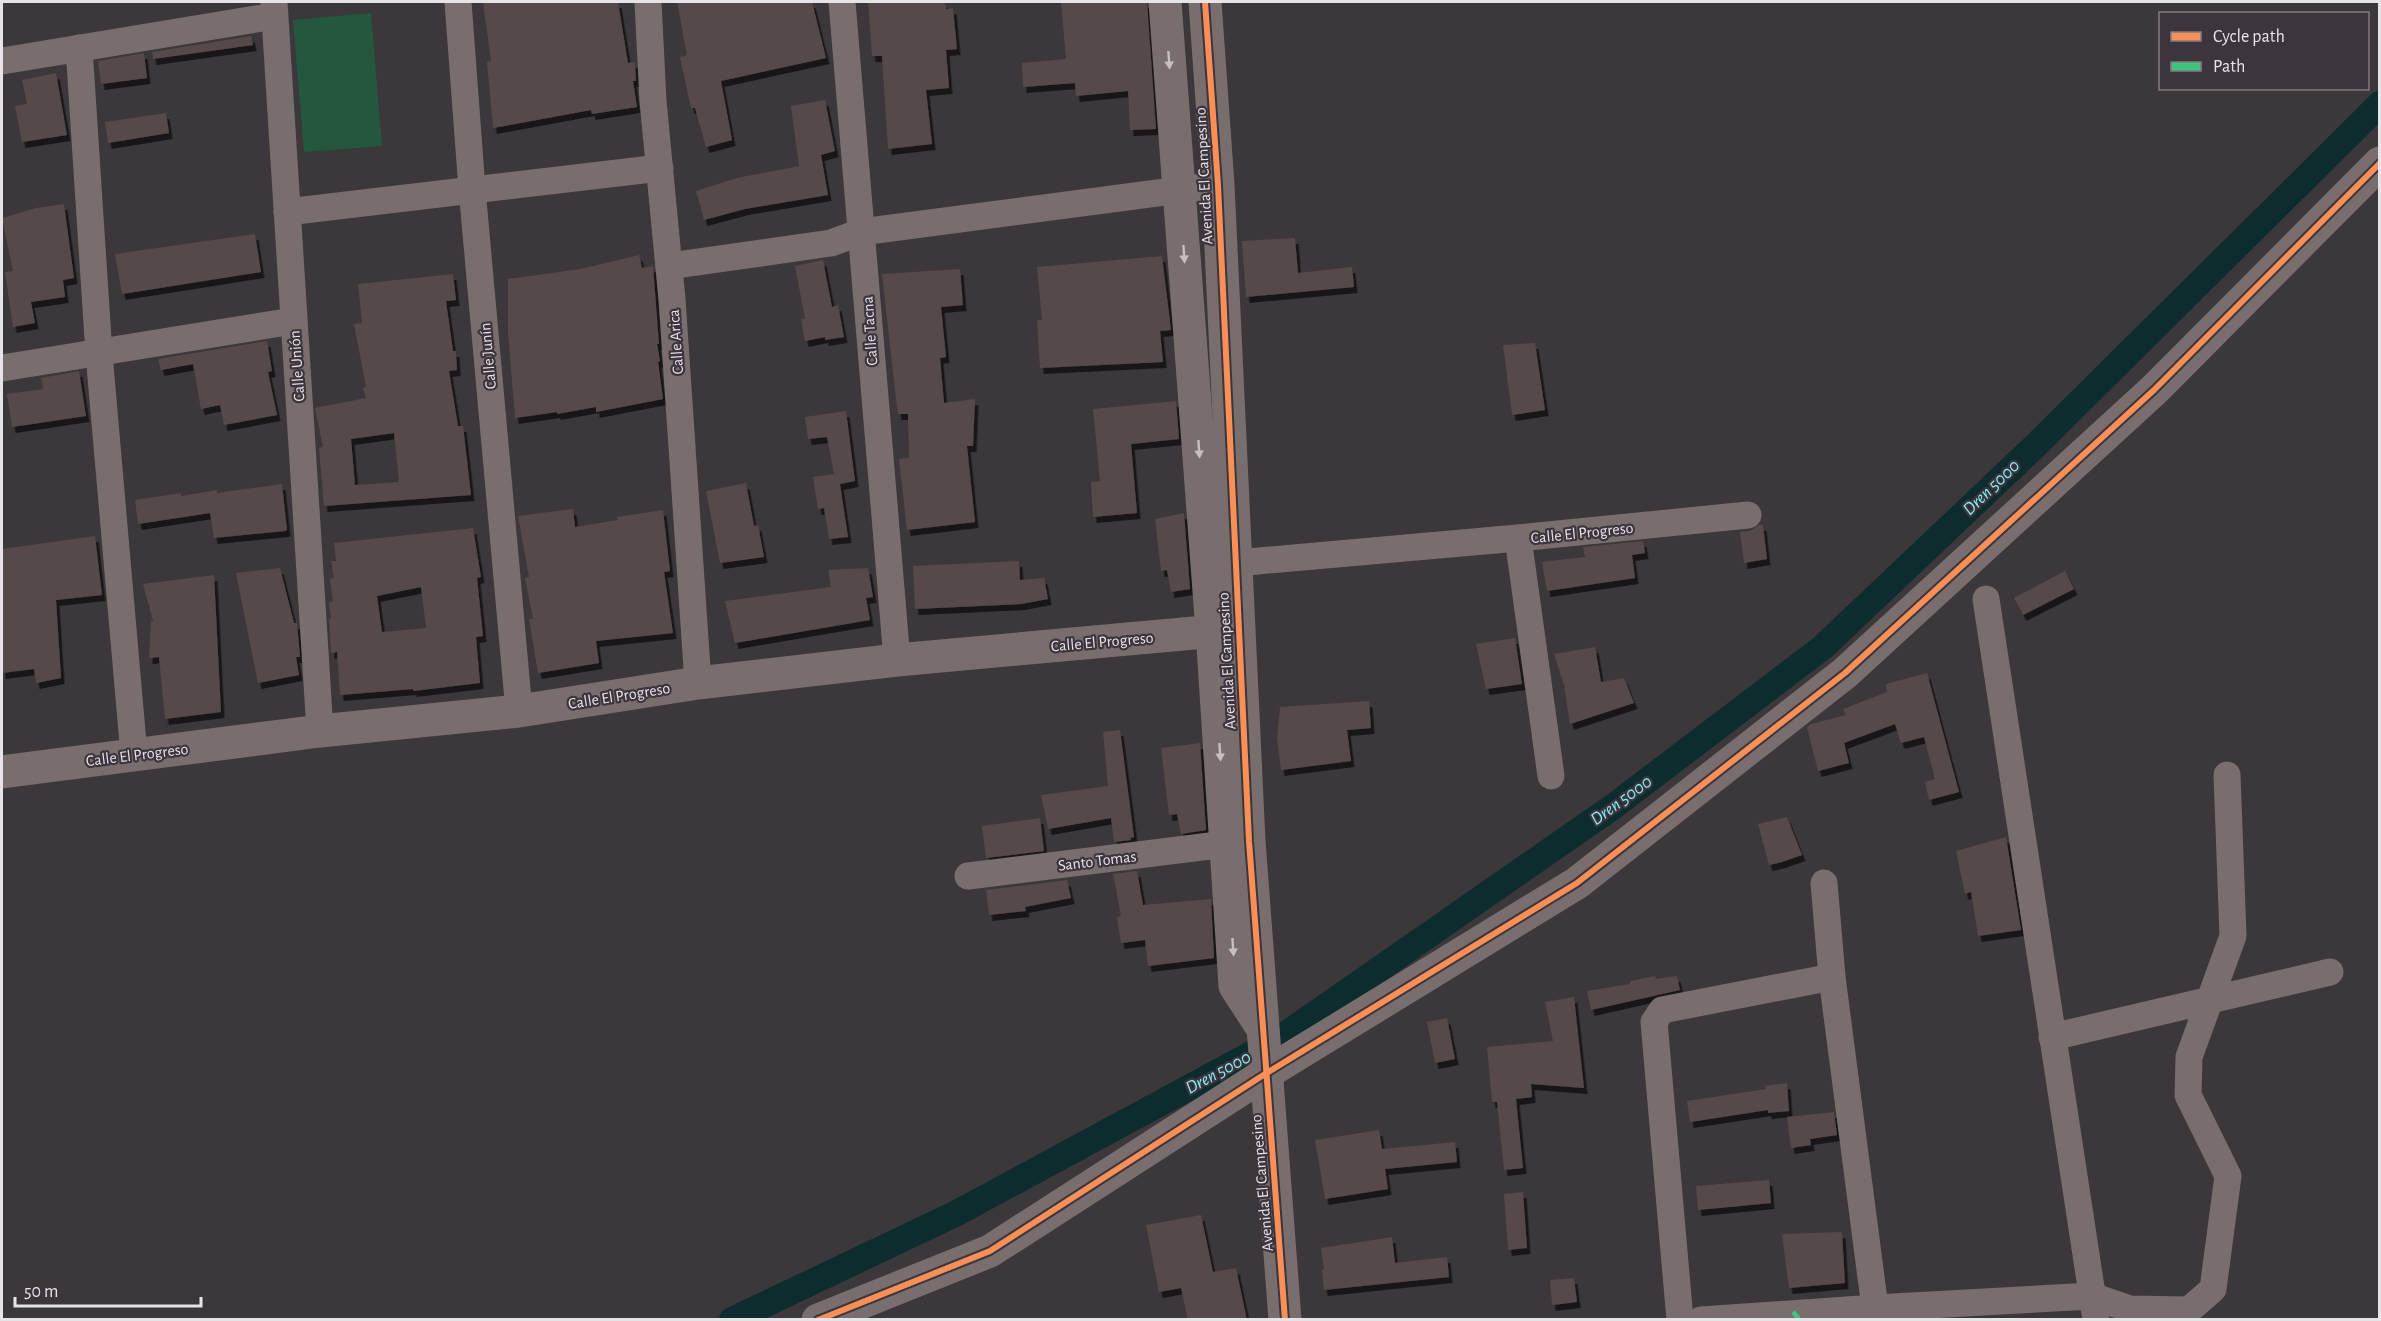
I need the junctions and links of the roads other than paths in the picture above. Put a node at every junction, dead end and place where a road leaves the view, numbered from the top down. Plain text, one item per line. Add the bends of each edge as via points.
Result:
1 (458, 2) edge
2 (648, 2) edge
3 (842, 2) edge
4 (1165, 2) edge
5 (1205, 2) edge
6 (274, 9) edge
7 (79, 48) junction
8 (2, 61) edge
9 (2379, 163) edge
10 (660, 168) junction
11 (1218, 185) junction
12 (472, 189) junction
13 (1179, 190) junction
14 (287, 212) junction
15 (861, 232) junction
16 (669, 266) junction
17 (293, 321) junction
18 (99, 354) junction
19 (2, 368) edge
20 (1748, 515) dead end
21 (1518, 538) junction
22 (1236, 563) junction
23 (1986, 598) dead end
24 (1225, 630) junction
25 (897, 660) junction
26 (698, 683) junction
27 (519, 711) junction
28 (320, 731) junction
29 (134, 755) junction
30 (2, 772) edge
31 (2227, 775) dead end
32 (1551, 776) dead end
33 (1226, 844) junction
34 (968, 876) dead end
35 (1824, 884) dead end
36 (2330, 972) dead end
37 (1832, 977) junction
38 (2211, 1000) junction
39 (1262, 1028) junction
40 (2052, 1037) junction
41 (1265, 1071) junction
42 (1875, 1308) junction
43 (2094, 1308) edge
44 (818, 1320) edge
45 (1285, 1320) edge
46 (1680, 1320) edge
47 (1701, 1320) edge

1 - 12 street, Calle Junín
2 - 10 street, Calle Arica
3 - 15 street, Calle Tacna
4 -> 13 street, Avenida El Campesino
5 - 11 street, Avenida El Campesino
6 - 7 street
6 - 14 street, Calle Unión
7 - 8 street
7 - 18 street
9 - 41 street via 2154,390 1845,673 1578,884
10 - 12 street
10 - 16 street, Calle Arica
11 - 13 street
11 - 22 street, Avenida El Campesino
12 - 14 street
12 - 27 street, Calle Junín
13 - 15 street
13 -> 24 street, Avenida El Campesino
14 - 17 street, Calle Unión
15 - 16 street via 831,243
15 - 25 street, Calle Tacna
16 - 26 street, Calle Arica
17 - 18 street
17 - 28 street, Calle Unión
18 - 19 street
18 - 29 street
20 - 21 street, Calle El Progreso
21 - 22 street, Calle El Progreso
21 - 32 street
22 - 24 street, Avenida El Campesino
23 - 40 street
24 - 25 street, Calle El Progreso
24 -> 33 street, Avenida El Campesino
24 - 39 street, Avenida El Campesino via 1249,841
25 - 26 street, Calle El Progreso
26 - 27 street, Calle El Progreso
27 - 28 street, Calle El Progreso
28 - 29 street, Calle El Progreso
29 - 30 street, Calle El Progreso
31 - 38 street via 2233,936
33 - 34 street, Santo Tomas
33 -> 39 street, Avenida El Campesino via 1235,986
35 - 37 street
36 - 38 street
37 - 42 street
37 - 46 street via 1662,1010 1654,1022
38 - 40 street
38 - 43 street via 2189,1057 2188,1095 2228,1176 2213,1289 2189,1310
39 - 41 street, Avenida El Campesino
40 - 43 street
41 - 44 street via 990,1251
41 - 45 street, Avenida El Campesino
42 - 43 street
42 - 47 street

